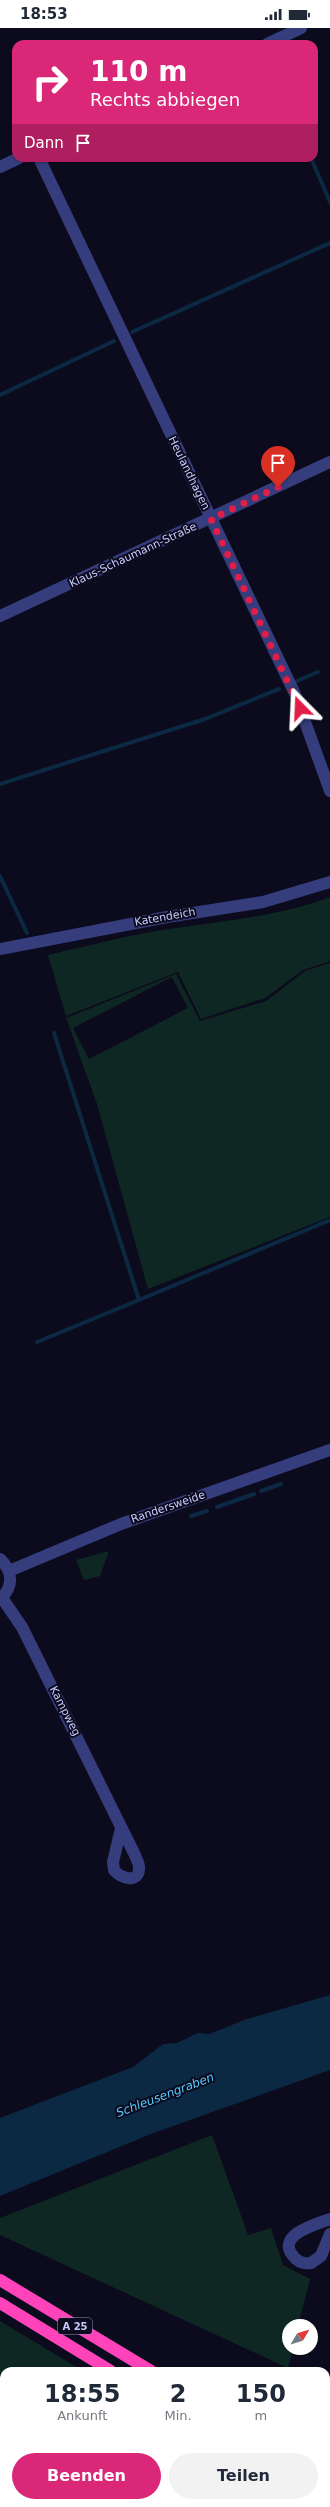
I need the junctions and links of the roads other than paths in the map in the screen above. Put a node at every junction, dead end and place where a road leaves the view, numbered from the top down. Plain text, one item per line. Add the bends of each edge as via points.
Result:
1 (301, 28) edge
2 (276, 40) edge
3 (12, 161) edge
4 (40, 162) edge
5 (0, 167) edge
6 (330, 462) edge
7 (211, 519) junction
8 (0, 616) edge
9 (330, 791) edge
10 (330, 882) edge
11 (0, 949) edge
12 (330, 1450) edge
13 (0, 1559) edge
14 (9, 1571) junction
15 (1, 1598) edge
16 (121, 1828) dead end
17 (330, 2219) edge
18 (330, 2234) edge
19 (0, 2280) edge
20 (0, 2303) edge
21 (104, 2367) edge
22 (144, 2367) edge

1 - 2 street
3 - 5 street
4 - 7 street, Heulandhagen
6 - 7 street, Klaus-Schaumann-Straße
7 - 8 street, Klaus-Schaumann-Straße
7 - 9 street, Heulandhagen via 295,694
10 - 11 street, Katendeich via 263,902 167,917
12 - 14 street, Randersweide via 115,1526
13 - 14 street
14 - 15 street via 9,1587
15 - 16 street, Kampweg via 22,1627
17 - 18 street via 294,2234 290,2242 291,2253 300,2262 311,2263 321,2256
19 - 22 highway, A 25
20 - 21 highway, A 25

